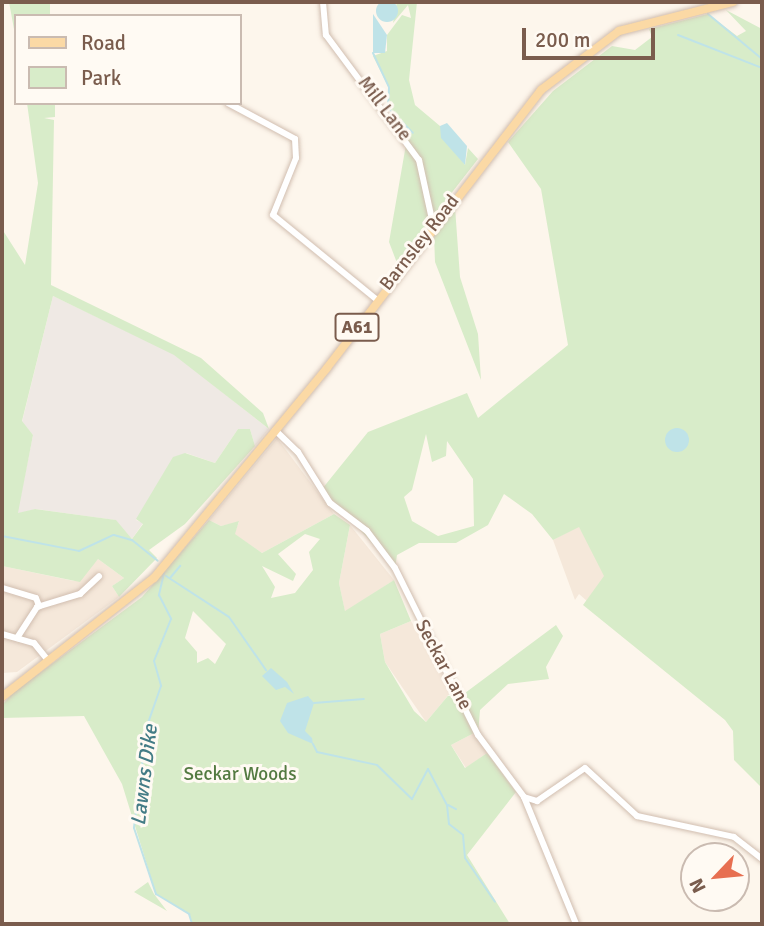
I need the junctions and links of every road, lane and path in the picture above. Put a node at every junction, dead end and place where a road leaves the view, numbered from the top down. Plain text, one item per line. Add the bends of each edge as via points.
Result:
1 (323, 2) edge
2 (733, 2) edge
3 (232, 105) edge
4 (433, 224) junction
5 (376, 299) junction
6 (275, 430) junction
7 (99, 576) dead end
8 (3, 587) edge
9 (39, 606) junction
10 (2, 634) edge
11 (16, 638) junction
12 (48, 660) junction
13 (2, 697) edge
14 (524, 797) junction
15 (762, 859) edge
16 (576, 924) edge

1 - 4 street, Mill Lane via 326,35 419,160
2 - 4 main road, Barnsley Road / A61 via 619,31 575,61 541,90
3 - 5 street via 295,139 296,158 273,215
4 - 5 main road, Barnsley Road / A61
5 - 6 main road, Barnsley Road / A61
6 - 12 main road, Barnsley Road / A61 via 143,590
6 - 14 street, Seckar Lane via 298,452 330,503 386,555 478,735
7 - 9 street via 80,594
8 - 9 street via 36,598
9 - 11 street via 24,619
10 - 11 street
11 - 12 street via 34,643
12 - 13 main road, Barnsley Road / A61
14 - 15 street via 537,801 585,768 637,816 734,837
14 - 16 street, Seckar Lane

